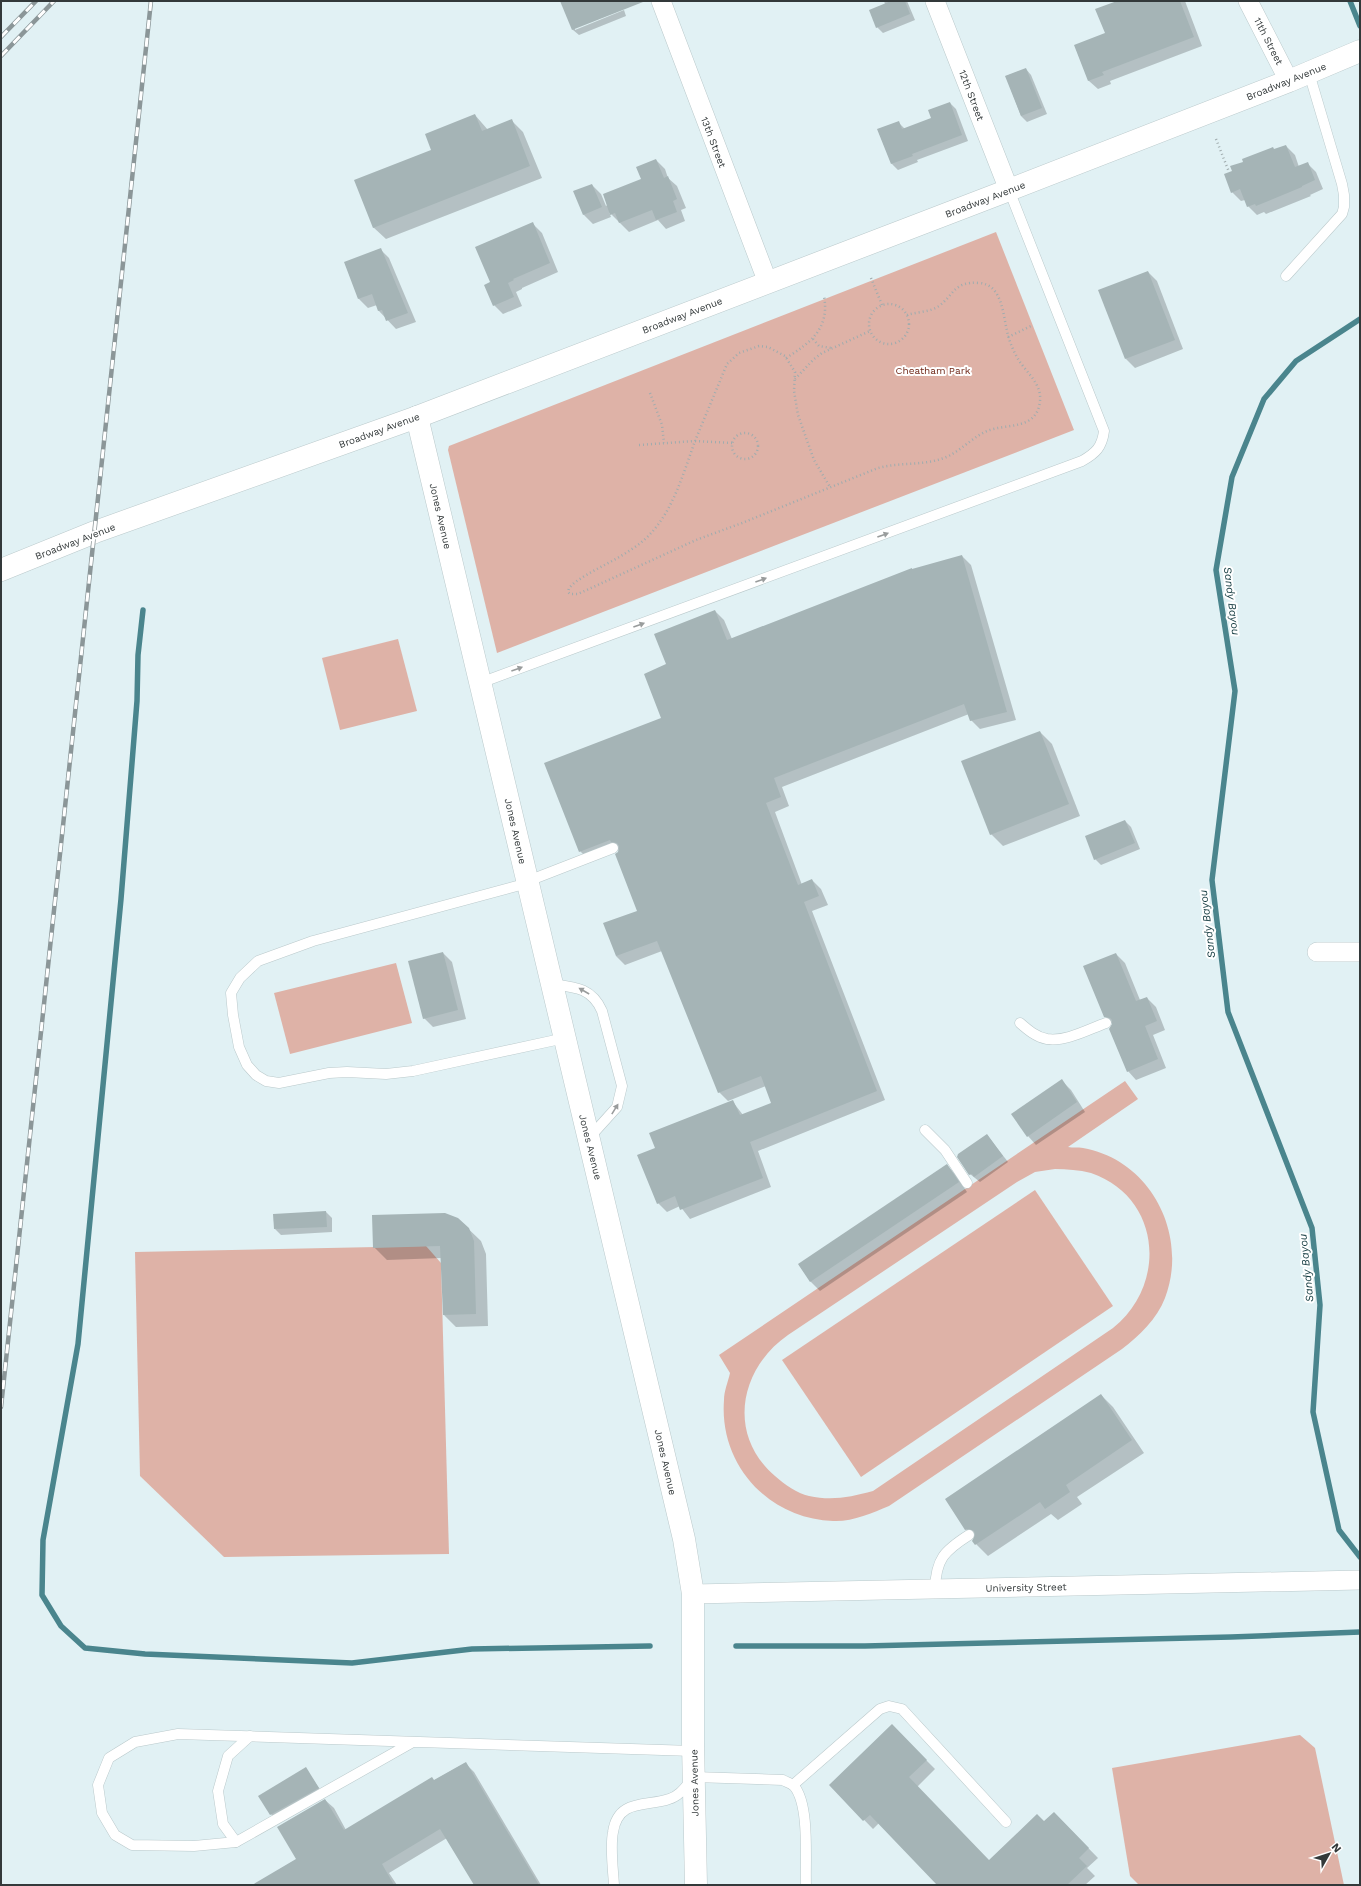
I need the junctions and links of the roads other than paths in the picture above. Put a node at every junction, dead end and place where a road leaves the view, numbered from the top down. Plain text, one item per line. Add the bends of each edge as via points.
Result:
1 (661, 1) edge
2 (935, 1) edge
3 (1248, 1) edge
4 (1360, 51) edge
5 (1306, 74) junction
6 (1009, 190) junction
7 (1286, 276) dead end
8 (768, 282) junction
9 (417, 417) junction
10 (1, 570) edge
11 (480, 682) junction
12 (613, 848) dead end
13 (528, 882) junction
14 (1317, 952) dead end
15 (1360, 952) edge
16 (552, 984) junction
17 (1020, 1023) dead end
18 (1106, 1023) dead end
19 (565, 1038) junction
20 (925, 1130) dead end
21 (589, 1138) junction
22 (967, 1183) dead end
23 (969, 1535) dead end
24 (1360, 1580) edge
25 (936, 1589) junction
26 (693, 1594) junction
27 (250, 1736) junction
28 (413, 1742) junction
29 (693, 1751) junction
30 (694, 1777) junction
31 (793, 1785) junction
32 (1006, 1822) dead end
33 (236, 1842) junction
34 (614, 1885) edge
35 (696, 1885) edge
36 (806, 1885) edge

1 - 8 street, 13th Street
2 - 6 street, 12th Street
3 - 5 street, 11th Street
4 - 5 street, Broadway Avenue
5 - 6 street, Broadway Avenue
5 - 7 lane via 1342,184 1344,207 1342,214
6 - 8 street, Broadway Avenue
11 -> 6 lane via 1075,464 1095,453 1103,443 1104,431
8 - 9 street, Broadway Avenue
9 - 10 street, Broadway Avenue via 95,532
9 - 11 street, Jones Avenue
11 - 13 street, Jones Avenue
12 - 13 lane
13 - 16 street, Jones Avenue
13 - 19 lane via 313,941 258,961 240,978 232,993 239,1047 247,1065 256,1075 266,1081 279,1083 329,1073 386,1074 413,1071
14 - 15 street
16 - 19 street, Jones Avenue
21 -> 16 lane via 617,1107 622,1086 598,1002 577,987
17 - 18 lane via 1034,1034 1047,1039 1063,1038
19 - 21 street, Jones Avenue
20 - 22 lane via 945,1150
21 - 26 street, Jones Avenue via 683,1532
23 - 25 lane via 939,1561
24 - 25 street, University Street
25 - 26 street, University Street
26 - 29 street, Jones Avenue
27 - 28 lane
27 - 33 lane via 228,1756 218,1791 223,1824
27 - 33 lane via 178,1734 135,1742 109,1758 98,1785 102,1812 115,1835 132,1845 194,1846
28 - 29 lane
28 - 33 lane
29 - 30 street, Jones Avenue
30 - 31 lane via 783,1780
30 - 34 lane via 680,1794 669,1799 639,1803 628,1808 618,1818 613,1832
30 - 35 street, Jones Avenue
31 - 32 lane via 880,1708 889,1706 902,1709
31 - 36 lane via 804,1810

